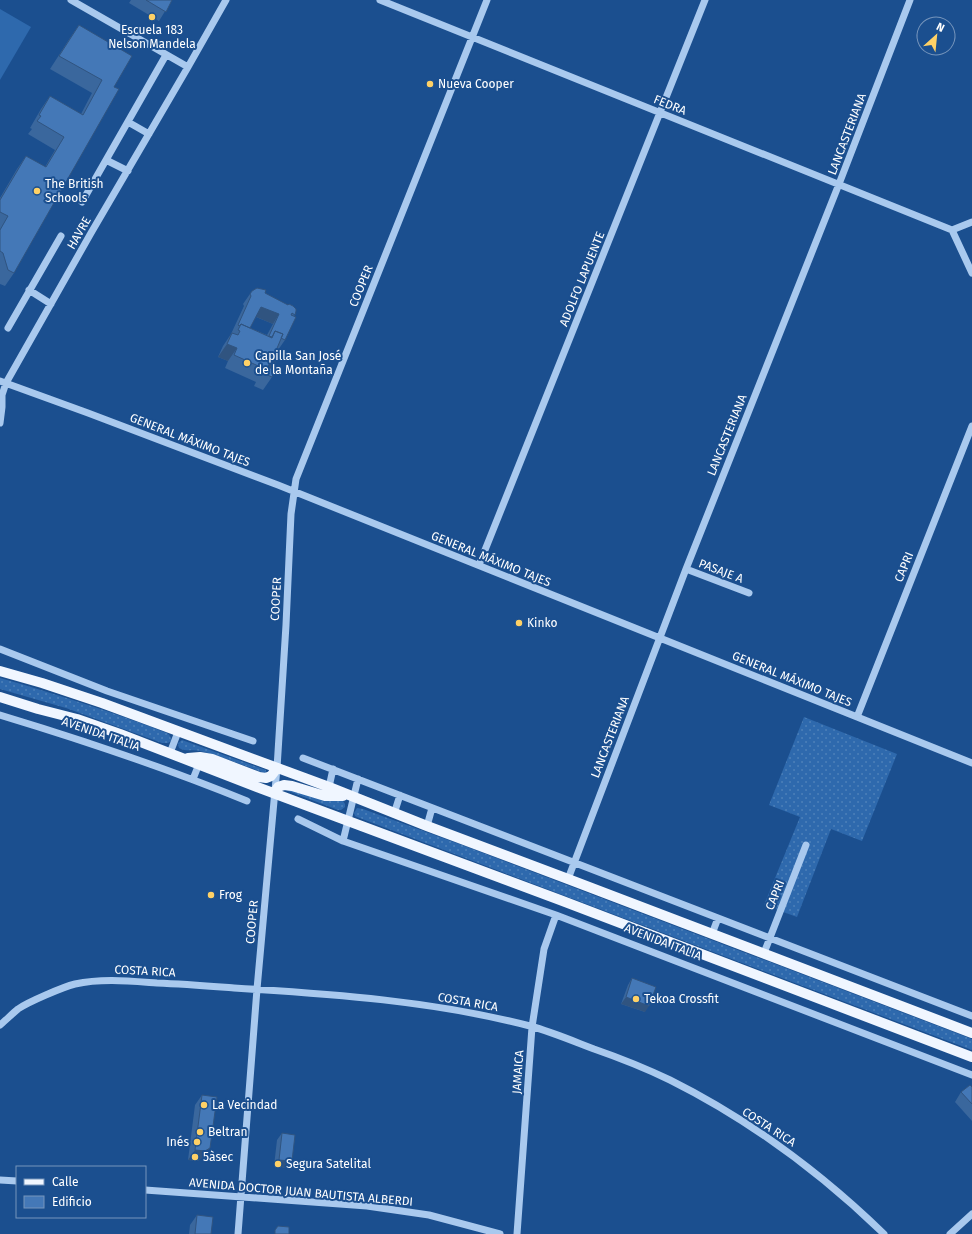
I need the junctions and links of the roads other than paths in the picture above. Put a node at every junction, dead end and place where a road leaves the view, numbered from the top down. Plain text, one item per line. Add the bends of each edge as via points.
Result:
1 (71, 0) edge
2 (226, 0) edge
3 (380, 0) edge
4 (487, 0) edge
5 (705, 0) edge
6 (910, 0) edge
7 (472, 37) junction
8 (166, 55) junction
9 (188, 67) junction
10 (660, 113) junction
11 (128, 122) junction
12 (149, 134) junction
13 (106, 160) junction
14 (128, 171) junction
15 (839, 184) junction
16 (82, 202) dead end
17 (972, 222) edge
18 (952, 230) junction
19 (61, 236) dead end
20 (972, 274) edge
21 (29, 290) junction
22 (51, 304) junction
23 (8, 328) dead end
24 (3, 382) edge
25 (1, 395) edge
26 (0, 423) edge
27 (972, 426) edge
28 (294, 492) junction
29 (479, 565) junction
30 (686, 569) junction
31 (748, 593) dead end
32 (659, 638) junction
33 (0, 649) edge
34 (0, 671) edge
35 (71, 677) junction
36 (107, 691) junction
37 (67, 692) junction
38 (0, 697) edge
39 (102, 703) junction
40 (0, 715) edge
41 (857, 717) junction
42 (214, 728) junction
43 (178, 732) junction
44 (252, 741) dead end
45 (207, 743) junction
46 (170, 753) junction
47 (182, 758) junction
48 (303, 758) dead end
49 (972, 763) edge
50 (199, 764) junction
51 (277, 768) junction
52 (333, 769) junction
53 (193, 779) junction
54 (358, 779) junction
55 (328, 787) junction
56 (274, 793) junction
57 (400, 795) junction
58 (353, 798) junction
59 (247, 801) dead end
60 (432, 808) junction
61 (394, 814) junction
62 (298, 818) dead end
63 (348, 820) junction
64 (427, 826) junction
65 (343, 840) junction
66 (806, 845) dead end
67 (574, 862) junction
68 (568, 879) junction
69 (556, 914) junction
70 (718, 918) junction
71 (712, 934) junction
72 (770, 938) junction
73 (764, 953) junction
74 (257, 989) junction
75 (972, 1016) edge
76 (0, 1025) edge
77 (532, 1027) junction
78 (972, 1033) edge
79 (972, 1057) edge
80 (972, 1075) edge
81 (0, 1180) edge
82 (16, 1181) edge
83 (146, 1190) edge
84 (241, 1197) junction
85 (972, 1214) edge
86 (238, 1234) edge
87 (500, 1234) edge
88 (518, 1234) edge
89 (884, 1234) edge
90 (950, 1234) edge

1 - 8 street
2 - 9 street, HAVRE
3 - 7 street, FEDRA
4 - 7 street, COOPER
5 - 10 street, ADOLFO LAPUENTE
6 - 15 street, LANCASTERIANA
7 - 10 street, FEDRA
7 - 28 street, COOPER via 296,479
8 - 9 street
8 - 11 street
9 - 12 street, HAVRE
10 - 15 street, FEDRA
10 - 29 street, ADOLFO LAPUENTE
11 - 12 street
11 - 13 street
12 - 14 street, HAVRE
13 - 14 street
13 - 16 street
14 - 22 street, HAVRE
15 - 18 street, FEDRA
15 - 30 street, LANCASTERIANA
17 - 18 street
18 - 20 street
19 - 21 street
21 - 22 street
21 - 23 street
22 - 24 street, HAVRE
24 - 25 street, HAVRE
24 - 28 street, GENERAL MÁXIMO TAJES
25 - 26 street, HAVRE
27 - 41 street, CAPRI
28 - 29 street, GENERAL MÁXIMO TAJES
28 - 51 street, COOPER
29 - 32 street, GENERAL MÁXIMO TAJES
30 - 31 street, PASAJE A
30 - 32 street, LANCASTERIANA
32 - 41 street, GENERAL MÁXIMO TAJES
32 - 67 street, LANCASTERIANA
33 - 35 street
34 - 37 main road, AVENIDA ITALIA
35 - 36 street
35 - 37 street
36 - 39 street
36 - 42 street
37 - 39 main road, AVENIDA ITALIA
38 - 46 main road, AVENIDA ITALIA via 77,719
39 - 43 main road, AVENIDA ITALIA
40 - 53 street, AVENIDA ITALIA via 73,737
41 - 49 street, GENERAL MÁXIMO TAJES
42 - 44 street
42 - 45 street
43 - 45 main road, AVENIDA ITALIA
43 - 46 street
45 - 51 main road, AVENIDA ITALIA
46 - 47 main road, AVENIDA ITALIA
47 - 50 main road, AVENIDA ITALIA
47 - 51 main road via 212,759 266,778
48 - 52 street
50 - 53 street
50 - 56 main road, AVENIDA ITALIA
51 - 55 main road, AVENIDA ITALIA
51 - 56 street, COOPER
52 - 54 street
52 - 55 street
53 - 59 street, AVENIDA ITALIA
54 - 57 street
54 - 58 street
55 - 58 main road, AVENIDA ITALIA
56 - 58 main road via 278,787 284,785 325,796
56 - 63 main road, AVENIDA ITALIA
56 - 74 street, COOPER
57 - 60 street
57 - 61 street
58 - 61 main road, AVENIDA ITALIA
58 - 63 street
60 - 64 street
60 - 67 street
61 - 64 main road, AVENIDA ITALIA
62 - 65 street, AVENIDA ITALIA
63 - 65 street
63 - 79 main road, AVENIDA ITALIA
64 - 68 main road, AVENIDA ITALIA
65 - 69 street, AVENIDA ITALIA
66 - 72 street, CAPRI
67 - 68 street, LANCASTERIANA
67 - 70 street
68 - 71 main road, AVENIDA ITALIA
69 - 77 street, JAMAICA via 544,949
69 - 80 street, AVENIDA ITALIA
70 - 71 street, AVENIDA ITALIA
70 - 72 street
71 - 73 main road, AVENIDA ITALIA
72 - 73 street, CAPRI
72 - 75 street
73 - 78 main road, AVENIDA ITALIA
74 - 76 street, COSTA RICA via 103,980 74,984 20,1008
74 - 77 street, COSTA RICA via 388,1000 472,1013
74 - 84 street, COOPER
77 - 88 street, JAMAICA
77 - 89 street, COSTA RICA via 626,1061 705,1099 774,1141 846,1198
81 - 82 street
83 - 84 street, AVENIDA DOCTOR JUAN BAUTISTA ALBERDI
84 - 86 street, COOPER
84 - 87 street, AVENIDA DOCTOR JUAN BAUTISTA ALBERDI via 367,1206 429,1214
85 - 90 street

